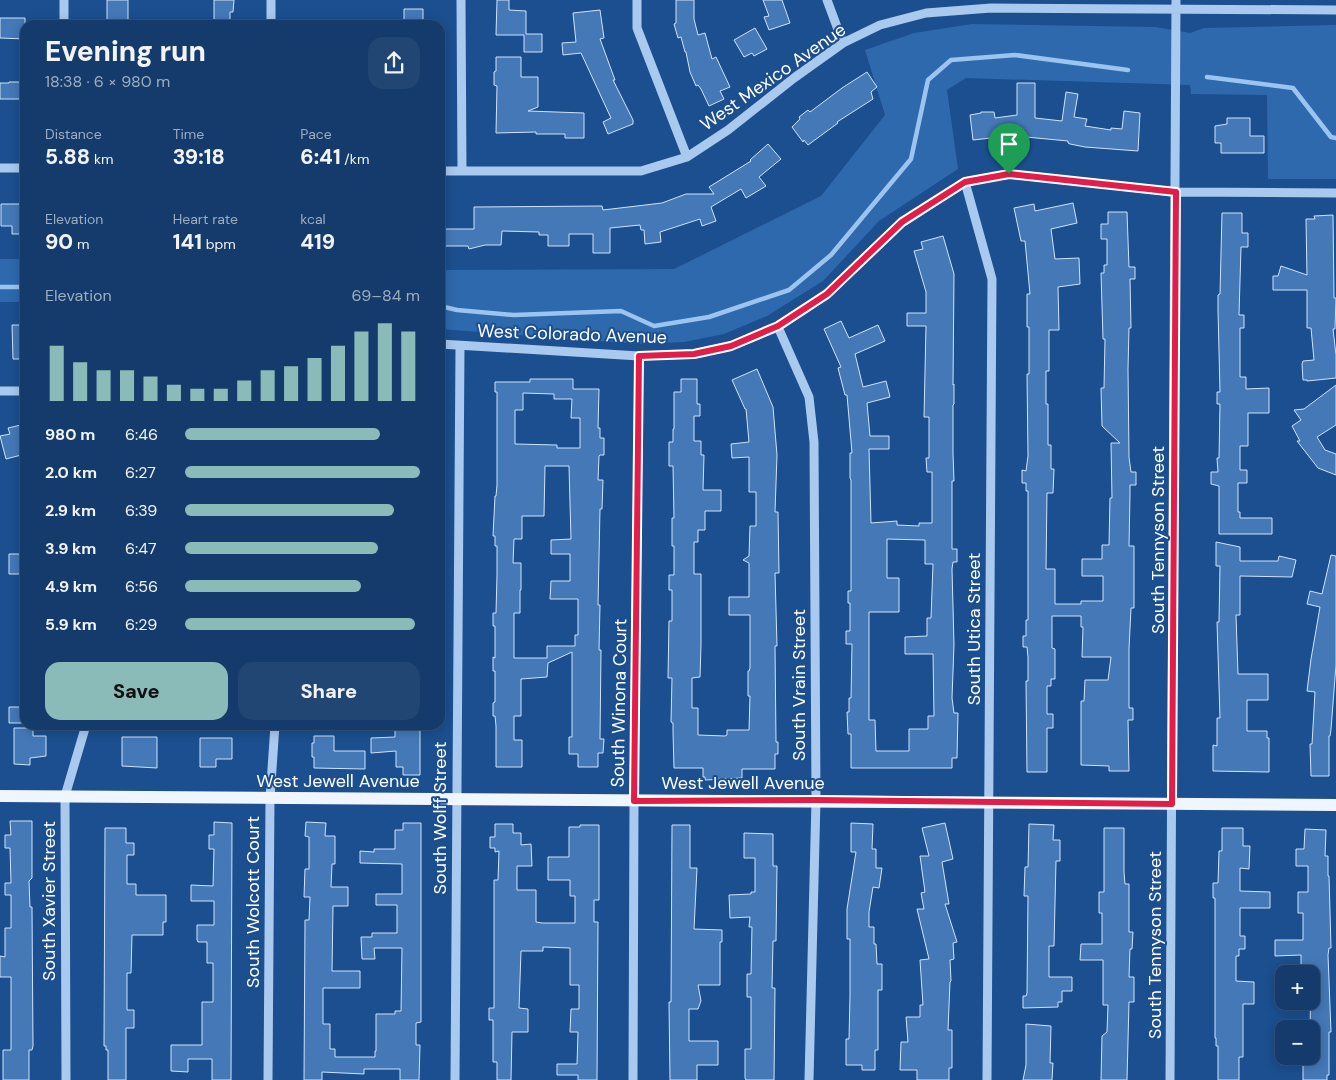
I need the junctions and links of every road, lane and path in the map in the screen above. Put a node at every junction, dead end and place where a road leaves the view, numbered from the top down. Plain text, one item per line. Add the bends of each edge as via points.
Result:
1 (64, 0) edge
2 (271, 0) edge
3 (461, 0) edge
4 (637, 0) edge
5 (827, 0) edge
6 (991, 4) edge
7 (1176, 5) edge
8 (1336, 10) edge
9 (64, 20) edge
10 (271, 20) edge
11 (844, 43) junction
12 (687, 157) junction
13 (0, 168) edge
14 (20, 168) edge
15 (445, 171) edge
16 (462, 171) junction
17 (965, 182) junction
18 (1176, 192) junction
19 (1336, 194) edge
20 (778, 326) junction
21 (445, 344) edge
22 (460, 346) junction
23 (639, 356) junction
24 (0, 391) edge
25 (20, 391) edge
26 (85, 730) edge
27 (275, 730) edge
28 (0, 796) edge
29 (65, 796) junction
30 (270, 798) junction
31 (456, 800) junction
32 (816, 800) junction
33 (634, 801) junction
34 (990, 803) junction
35 (1172, 804) junction
36 (1336, 805) edge
37 (66, 1080) edge
38 (268, 1080) edge
39 (455, 1080) edge
40 (633, 1080) edge
41 (809, 1080) edge
42 (987, 1080) edge
43 (1170, 1080) edge

1 - 9 street
2 - 10 street
3 - 16 street
4 - 12 street via 637,28
5 - 11 street
6 - 7 street, West Mexico Avenue
6 - 11 street, West Mexico Avenue via 880,25
7 - 8 street, West Mexico Avenue
7 - 18 street, South Tennyson Street
11 - 12 street, West Mexico Avenue
12 - 16 street, West Mexico Avenue via 640,171
13 - 14 street
15 - 16 street, West Mexico Avenue
17 - 18 street, West Colorado Avenue via 1009,174
17 - 20 street, West Colorado Avenue via 902,222 827,294
17 - 34 street, South Utica Street via 992,279
18 - 19 street, West Colorado Avenue
18 - 35 street, South Tennyson Street
20 - 23 street, West Colorado Avenue via 731,346 694,354
20 - 32 street, South Vrain Street via 809,396 814,442
21 - 22 street, West Colorado Avenue
22 - 23 street, West Colorado Avenue
22 - 31 street, South Wolff Street
23 - 33 street, South Winona Court
24 - 25 street
26 - 29 street, South Xavier Street
27 - 30 street, South Wolcott Court
28 - 29 main road, West Jewell Avenue
29 - 30 main road, West Jewell Avenue
29 - 37 street, South Xavier Street
30 - 31 main road, West Jewell Avenue
30 - 38 street, South Wolcott Court
31 - 33 main road, West Jewell Avenue
31 - 39 street, South Wolff Street
32 - 33 main road, West Jewell Avenue
32 - 34 main road, West Jewell Avenue
32 - 41 street, South Vrain Street
33 - 40 street, South Winona Court
34 - 35 main road, West Jewell Avenue
34 - 42 street, South Utica Street
35 - 36 main road, West Jewell Avenue
35 - 43 street, South Tennyson Street

